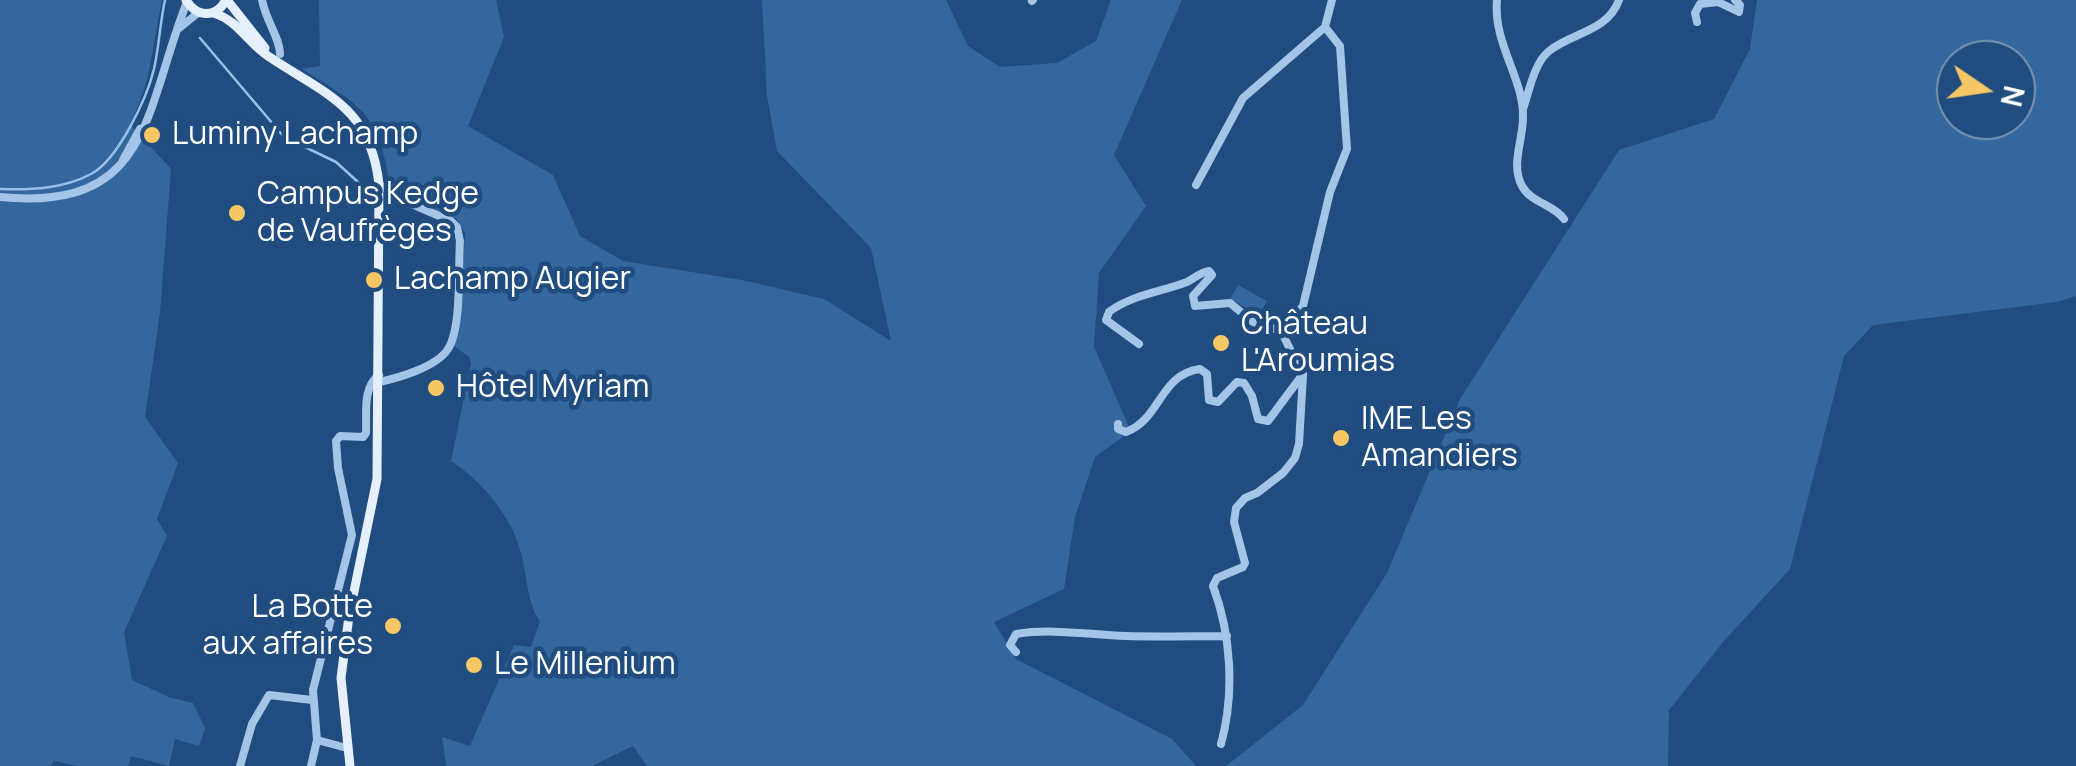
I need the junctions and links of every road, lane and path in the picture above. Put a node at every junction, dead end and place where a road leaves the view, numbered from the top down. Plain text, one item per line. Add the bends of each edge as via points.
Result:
1 (227, 0) edge
2 (262, 0) edge
3 (1332, 0) edge
4 (1497, 0) edge
5 (1619, 0) edge
6 (1735, 0) edge
7 (186, 1) edge
8 (198, 13) junction
9 (213, 13) junction
10 (1697, 22) dead end
11 (1325, 27) junction
12 (178, 29) junction
13 (278, 57) junction
14 (1523, 110) junction
15 (379, 184) junction
16 (1196, 185) dead end
17 (0, 197) edge
18 (1564, 219) dead end
19 (1282, 331) junction
20 (1139, 344) dead end
21 (1303, 374) junction
22 (379, 378) junction
23 (1118, 424) dead end
24 (1228, 636) junction
25 (1016, 652) dead end
26 (312, 700) junction
27 (317, 740) junction
28 (1221, 744) dead end
29 (348, 748) junction
30 (240, 766) edge
31 (311, 766) edge
32 (350, 766) edge

1 - 9 main road
1 - 13 main road
2 - 13 street via 280,44
3 - 11 street
4 - 14 street via 1497,25
5 - 14 street via 1598,27 1545,55
6 - 10 street via 1738,12 1712,0 1700,4
7 - 8 main road
7 - 12 street
8 - 9 main road
8 - 12 street
9 - 13 main road via 228,17 252,43
11 - 16 street via 1242,98
11 - 19 street via 1340,46 1347,148 1302,306
12 - 17 street via 139,142 123,160 72,194
13 - 15 main road via 352,113 367,134
14 - 18 street via 1519,180 1532,198
15 - 22 main road
15 - 22 street via 451,221 460,241 448,351
19 - 20 street via 1253,322 1230,303 1195,306 1193,296 1209,271 1109,312 1106,320
19 - 21 street
21 - 23 street via 1268,421 1258,419 1244,383 1236,382 1218,402 1209,400 1207,374 1200,370 1184,372 1162,392 1138,428 1120,431
21 - 24 street via 1298,451 1283,474 1236,508 1244,564 1214,581
22 - 26 street via 367,390 364,437 336,441 352,544
22 - 29 main road via 377,479 342,663
24 - 25 street via 1026,632 1011,640
24 - 28 street
26 - 27 street
26 - 30 street via 268,695
27 - 29 street
27 - 31 street
29 - 32 main road

